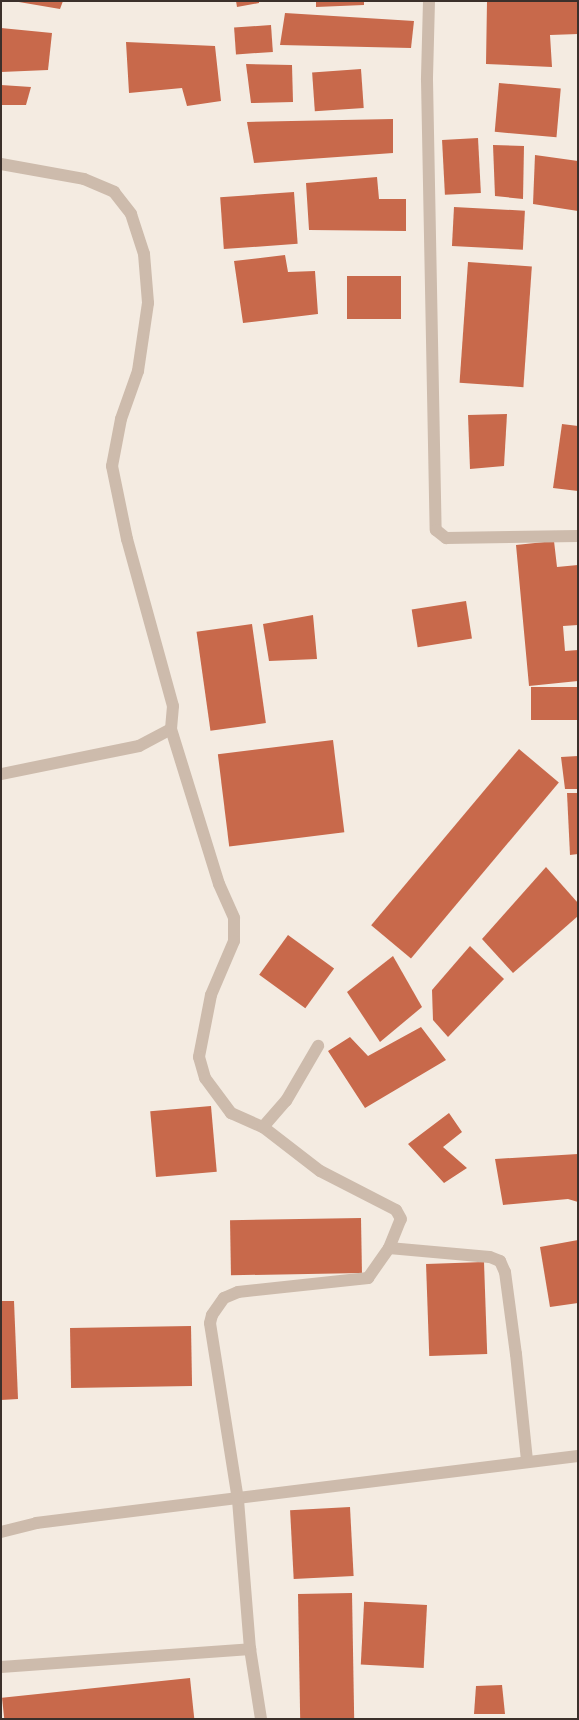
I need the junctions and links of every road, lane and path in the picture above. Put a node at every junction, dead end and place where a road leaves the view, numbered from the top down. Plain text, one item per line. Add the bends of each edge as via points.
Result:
1 (429, 1) edge
2 (1, 164) edge
3 (578, 536) edge
4 (171, 729) junction
5 (1, 774) edge
6 (318, 1046) dead end
7 (263, 1127) junction
8 (389, 1248) junction
9 (578, 1456) edge
10 (527, 1461) junction
11 (238, 1500) junction
12 (1, 1532) edge
13 (250, 1649) junction
14 (1, 1667) edge
15 (260, 1719) edge

1 - 3 street via 427,80 433,514 436,530 446,538
2 - 4 street via 84,179 114,192 131,214 144,254 148,303 146,323 138,371 121,419 112,466 127,539 173,706
4 - 5 street via 139,746
4 - 7 street via 219,884 234,918 234,941 211,995 199,1057 205,1078 231,1113
6 - 7 street via 286,1101
7 - 8 street via 320,1171 396,1210 400,1223
8 - 10 street via 490,1257 500,1261 516,1354
8 - 11 street via 368,1278 238,1292 224,1298 212,1315 210,1323
9 - 10 street
10 - 11 street
11 - 12 street via 36,1523
11 - 13 street
13 - 14 street
13 - 15 street

